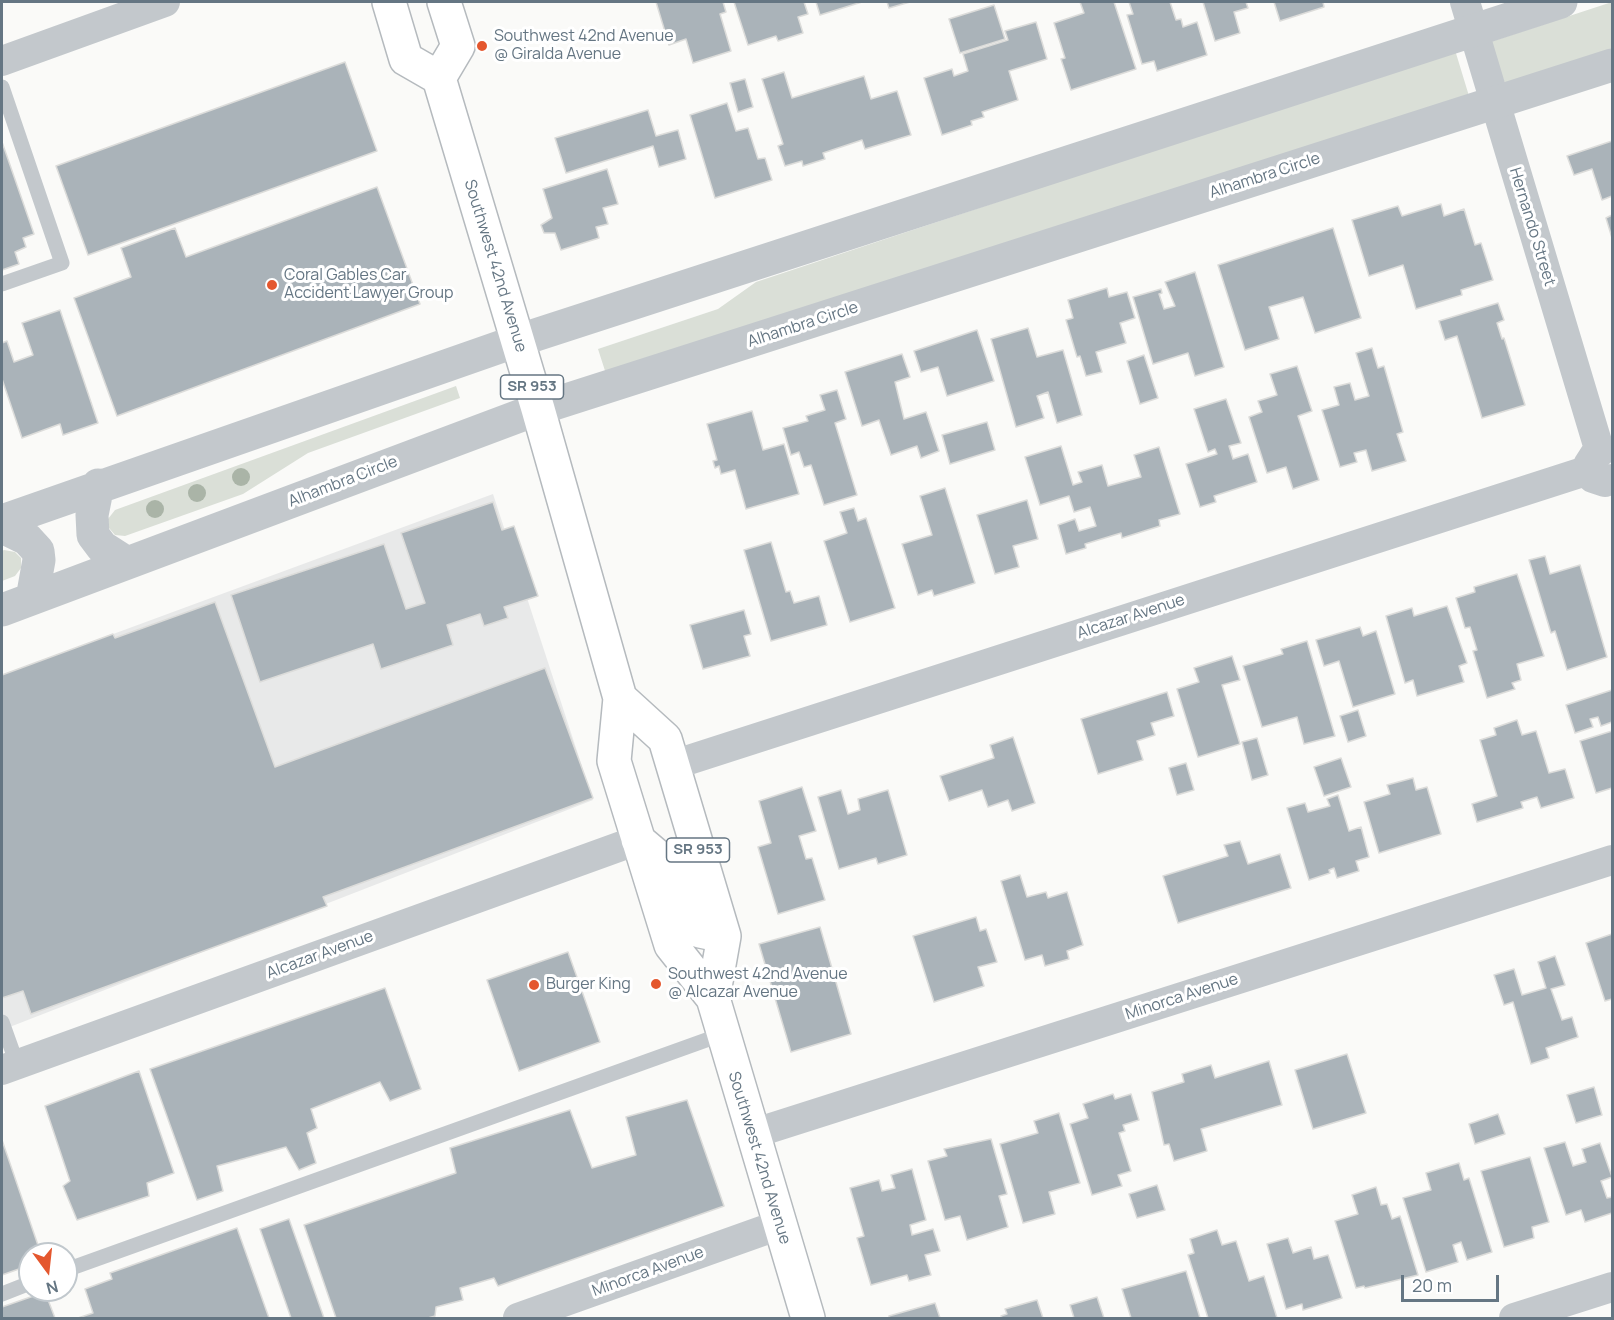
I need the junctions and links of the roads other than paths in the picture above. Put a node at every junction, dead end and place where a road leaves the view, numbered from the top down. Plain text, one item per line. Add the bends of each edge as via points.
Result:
1 (165, 2) edge
2 (389, 2) edge
3 (421, 2) edge
4 (444, 2) edge
5 (1561, 2) edge
6 (1469, 16) edge
7 (458, 46) junction
8 (2, 61) edge
9 (1612, 65) edge
10 (439, 78) junction
11 (2, 87) edge
12 (1494, 103) junction
13 (2, 284) edge
14 (517, 341) junction
15 (538, 409) junction
16 (1606, 471) edge
17 (98, 485) junction
18 (2, 521) edge
19 (2, 527) edge
20 (128, 563) junction
21 (32, 599) junction
22 (2, 610) edge
23 (620, 698) junction
24 (673, 765) junction
25 (638, 840) junction
26 (1612, 860) edge
27 (724, 936) junction
28 (713, 998) junction
29 (2, 1022) edge
30 (723, 1034) junction
31 (9, 1067) edge
32 (752, 1134) junction
33 (779, 1225) junction
34 (78, 1266) edge
35 (1612, 1287) edge
36 (18, 1288) edge
37 (2, 1294) edge
38 (518, 1318) edge
39 (808, 1318) edge
40 (1514, 1318) edge

1 - 8 street
2 - 10 main road via 406,58
3 - 7 main road via 431,34
4 - 7 main road
5 - 6 street
6 - 12 street, Hernando Street
6 - 14 street
7 - 10 main road
9 - 12 street, Alhambra Circle
10 - 14 main road, Southwest 42nd Avenue / SR 953
11 - 13 lane via 62,263
12 - 15 street, Alhambra Circle
12 - 16 street, Hernando Street
14 - 15 main road, Southwest 42nd Avenue / SR 953
14 - 17 street
15 - 20 street, Alhambra Circle
15 - 23 main road, Southwest 42nd Avenue / SR 953
16 - 24 street, Alcazar Avenue
17 - 18 street
17 - 20 street via 93,535 102,547
19 - 21 street via 27,539 38,551
20 - 21 street, Alhambra Circle
21 - 22 street, Alhambra Circle
23 - 24 main road, Southwest 42nd Avenue / SR 953 via 665,739
23 - 25 main road, Southwest 42nd Avenue / SR 953 via 614,761
24 - 27 main road, Southwest 42nd Avenue / SR 953
25 - 27 main road via 678,874 700,931
25 - 28 main road, Southwest 42nd Avenue / SR 953 via 671,945
25 - 31 street, Alcazar Avenue
26 - 32 street, Minorca Avenue
27 - 28 main road, Southwest 42nd Avenue / SR 953
28 - 30 main road, Southwest 42nd Avenue / SR 953
29 - 31 lane
30 - 32 main road, Southwest 42nd Avenue / SR 953
30 - 34 lane
32 - 33 main road, Southwest 42nd Avenue / SR 953
33 - 38 street, Minorca Avenue
33 - 39 main road, Southwest 42nd Avenue / SR 953
35 - 40 street
36 - 37 lane

